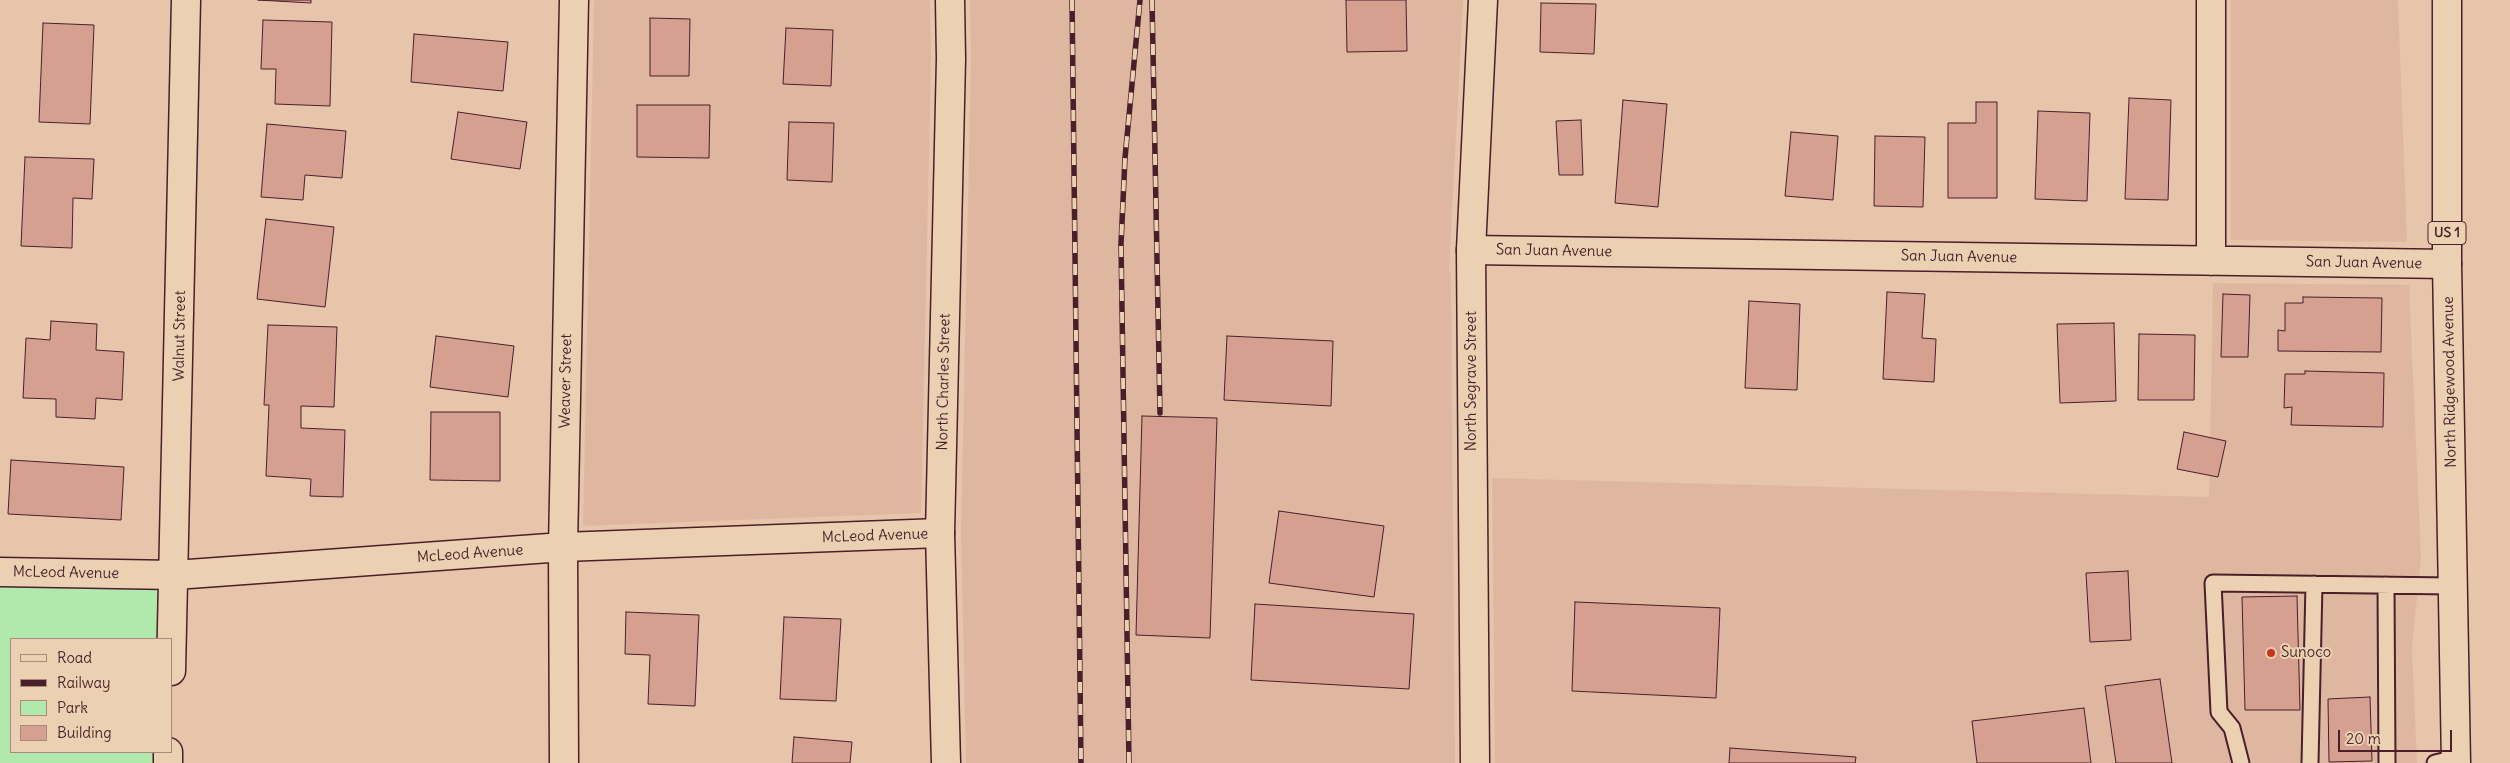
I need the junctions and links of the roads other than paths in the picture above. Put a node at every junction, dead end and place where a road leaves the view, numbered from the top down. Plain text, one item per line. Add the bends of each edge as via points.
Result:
1 (186, 0) edge
2 (574, 0) edge
3 (950, 0) edge
4 (1483, 0) edge
5 (2211, 0) edge
6 (2447, 0) edge
7 (1471, 250) junction
8 (2212, 261) junction
9 (2448, 264) junction
10 (940, 533) junction
11 (563, 547) junction
12 (0, 572) edge
13 (175, 575) junction
14 (2314, 584) junction
15 (2386, 585) junction
16 (2453, 586) junction
17 (172, 647) edge
18 (2449, 761) edge
19 (564, 763) edge
20 (946, 763) edge
21 (1475, 763) edge
22 (2241, 763) edge
23 (2310, 763) edge
24 (2387, 763) edge

1 - 13 street, Walnut Street
2 - 11 street, Weaver Street
3 - 10 street, North Charles Street
4 - 7 street, North Segrave Street
5 - 8 street
6 - 9 street, North Ridgewood Avenue / US 1
7 - 8 street, San Juan Avenue
7 - 21 street, North Segrave Street
8 - 9 street, San Juan Avenue
9 - 16 street, North Ridgewood Avenue / US 1
10 - 11 street, McLeod Avenue
10 - 20 street, North Charles Street
11 - 13 street, McLeod Avenue
11 - 19 street, Weaver Street
12 - 13 street, McLeod Avenue
13 - 17 street, Walnut Street
14 - 15 lane
14 - 22 lane via 2213,582 2219,712 2232,728
14 - 23 lane
15 - 16 lane
15 - 24 lane
16 - 18 street, North Ridgewood Avenue / US 1

